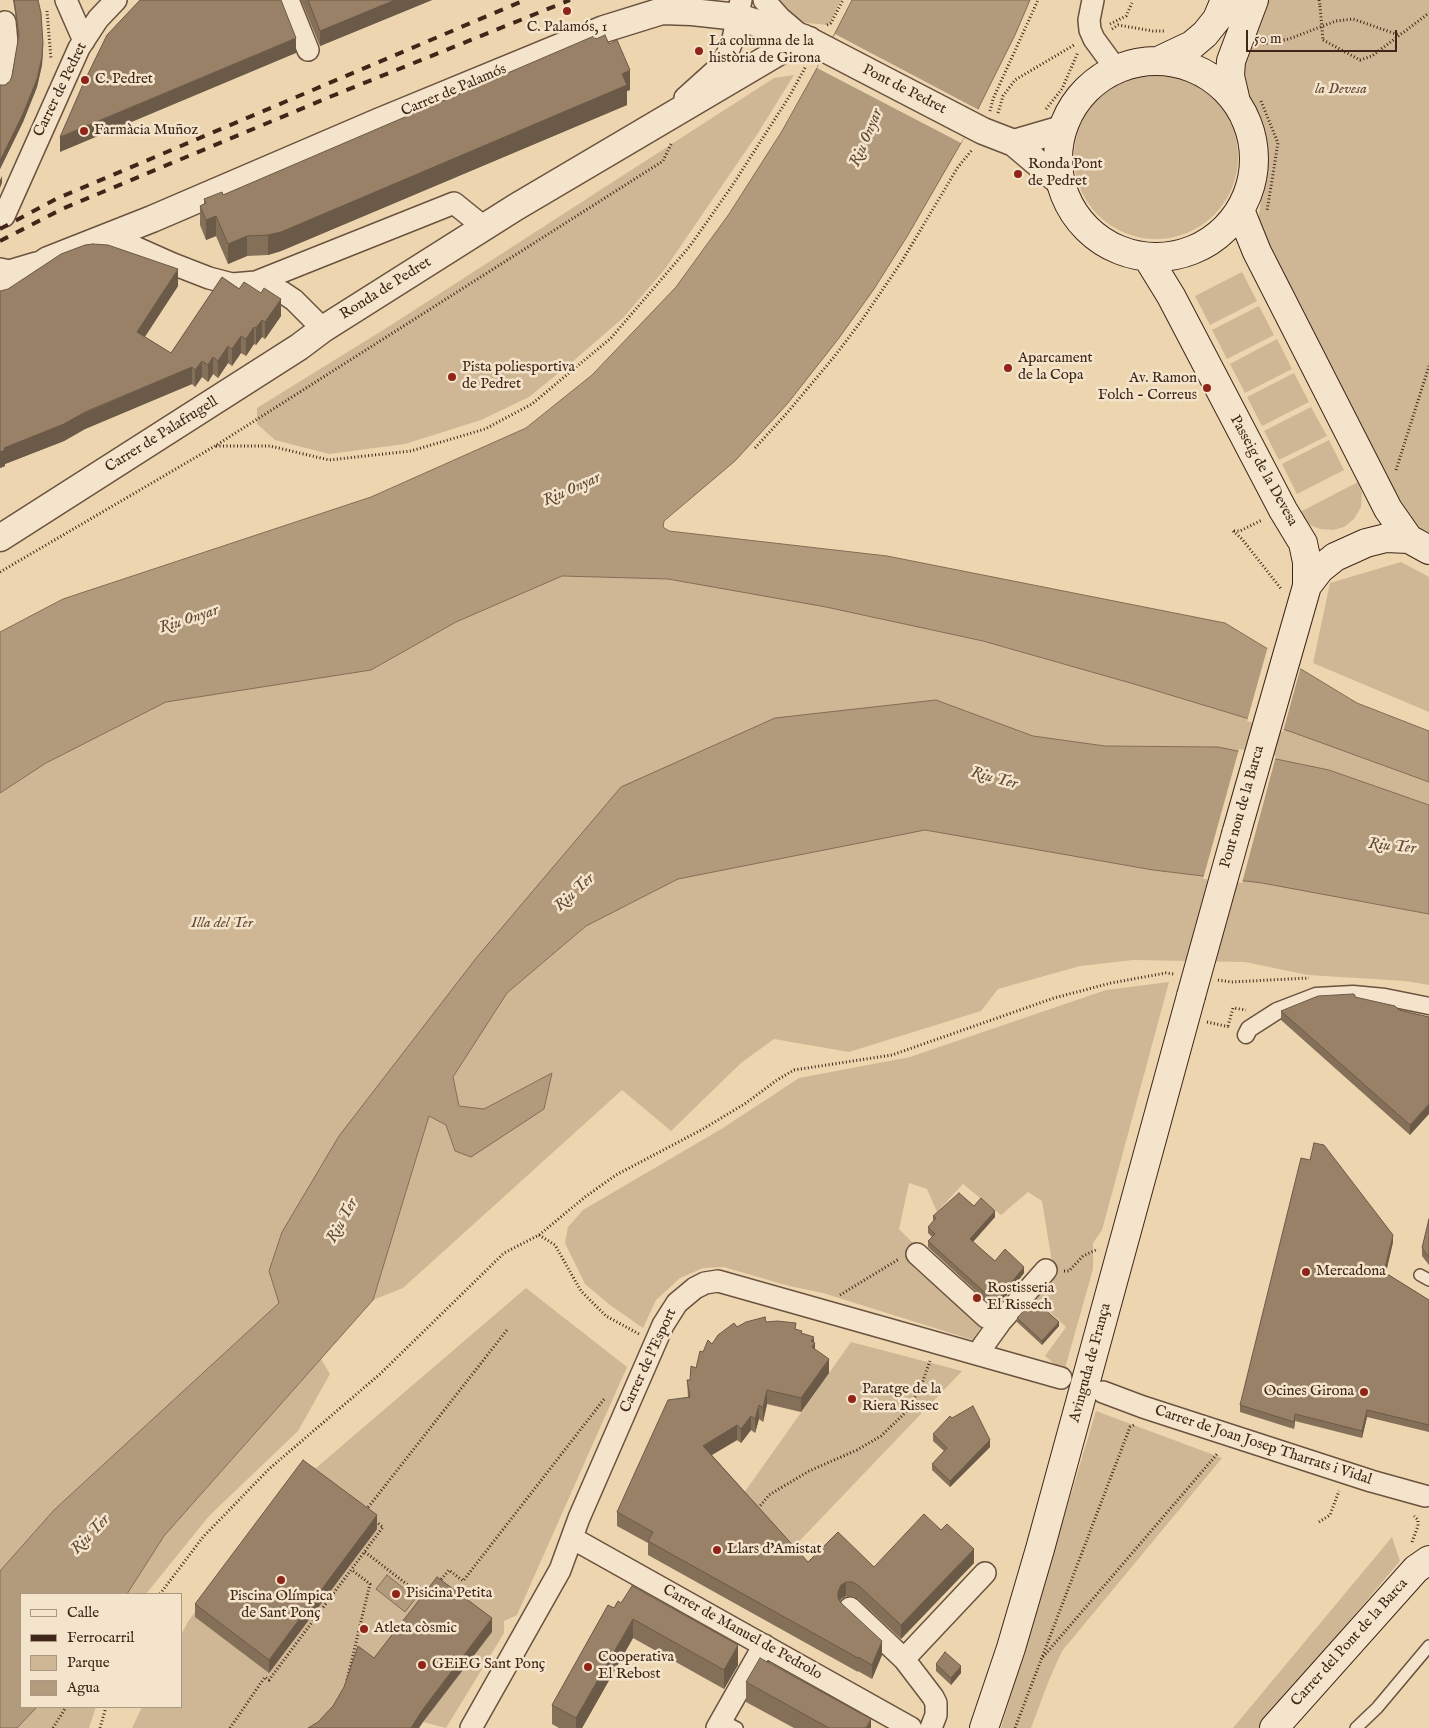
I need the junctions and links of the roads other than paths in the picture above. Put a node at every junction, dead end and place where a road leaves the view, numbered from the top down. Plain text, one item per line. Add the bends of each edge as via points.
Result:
1 (66, 0) edge
2 (116, 0) edge
3 (288, 0) edge
4 (764, 0) edge
5 (1093, 0) edge
6 (1225, 0) edge
7 (1254, 0) edge
8 (660, 5) edge
9 (739, 9) edge
10 (5, 22) dead end
11 (84, 41) junction
12 (308, 50) dead end
13 (809, 50) junction
14 (1158, 61) junction
15 (1116, 69) junction
16 (0, 81) edge
17 (1248, 100) junction
18 (1052, 121) junction
19 (641, 132) junction
20 (1014, 143) junction
21 (8, 181) edge
22 (1060, 182) junction
23 (1240, 210) junction
24 (4, 216) dead end
25 (484, 228) junction
26 (110, 236) junction
27 (1147, 258) junction
28 (48, 260) junction
29 (299, 265) junction
30 (0, 269) edge
31 (256, 282) junction
32 (0, 293) edge
33 (294, 300) junction
34 (323, 329) junction
35 (0, 538) edge
36 (1419, 544) edge
37 (1297, 600) junction
38 (1202, 988) joint
39 (1429, 1006) edge
40 (1241, 1031) road end
41 (917, 1254) road end
42 (1046, 1270) road end
43 (1001, 1321) junction
44 (980, 1355) junction
45 (1061, 1378) dead end
46 (1103, 1392) dead end
47 (1428, 1496) edge
48 (572, 1538) junction
49 (1422, 1564) edge
50 (985, 1573) dead end
51 (850, 1608) edge
52 (764, 1645) junction
53 (1429, 1646) edge
54 (904, 1659) junction
55 (726, 1725) edge
56 (471, 1728) edge
57 (911, 1728) edge
58 (931, 1728) edge
59 (984, 1728) edge
60 (1274, 1728) edge
61 (1356, 1728) edge

1 - 11 street
2 - 11 street, Carrer de Pedret
3 - 12 street
4 - 13 street
5 - 15 street via 1086,41 1094,39
6 - 14 main road via 1217,19 1192,46
7 - 17 main road via 1231,61 1230,76
8 - 9 street, Carrer de Palamós via 692,12
8 - 26 street, Carrer de Palamós
9 - 13 street, Carrer de Palamós
9 - 19 street, Ronda de Pedret via 734,39 715,71
10 - 16 street via 7,42
11 - 21 street, Carrer de Pedret
13 - 19 street, Ronda de Pedret via 782,50
13 - 20 street, Pont de Pedret
14 - 15 main road
14 - 17 main road via 1176,63 1201,72
15 - 18 main road via 1085,90 1069,112
17 - 23 main road via 1244,117 1251,134 1254,161 1250,188
18 - 20 street
18 - 22 main road
19 - 25 street, Ronda de Pedret
20 - 22 street
21 - 24 street, Carrer de Pedret
22 - 27 main road via 1070,208 1093,235 1120,251
23 - 27 main road via 1221,233 1199,248 1173,256
23 - 36 main road via 1257,252 1388,509
25 - 29 street via 454,203
25 - 34 street, Ronda de Pedret
26 - 28 street, Carrer de Palamós
26 - 31 street via 209,278 232,284
27 - 37 main road, Passeig de la Devesa via 1171,296 1303,543 1307,562
28 - 30 street via 9,271
28 - 32 street, Carrer de Palamós
29 - 31 street
29 - 33 street
31 - 33 street
33 - 34 street
34 - 35 street, Carrer de Palafrugell
36 - 37 main road via 1386,538 1335,557 1320,568
37 - 38 main road, Pont nou de la Barca, bridge
38 - 59 main road, Avinguda de França via 1011,1648
39 - 40 street via 1353,994 1316,996 1277,1011
41 - 43 street via 986,1317
42 - 43 street
43 - 44 street
44 - 45 street, Carrer de l'Esport
44 - 48 street, Carrer de l'Esport via 718,1282 705,1283 677,1303 663,1325
46 - 47 street, Carrer de Joan Josep Tharrats i Vidal via 1371,1481
48 - 52 street, Carrer de Manuel de Pedrolo
48 - 56 street, Carrer de l'Esport via 560,1570
49 - 60 main road, Carrer del Pont de la Barca
50 - 54 street
51 - 54 street
52 - 55 street
52 - 57 street, Carrer de Manuel de Pedrolo
53 - 61 lane
54 - 58 street via 936,1704

